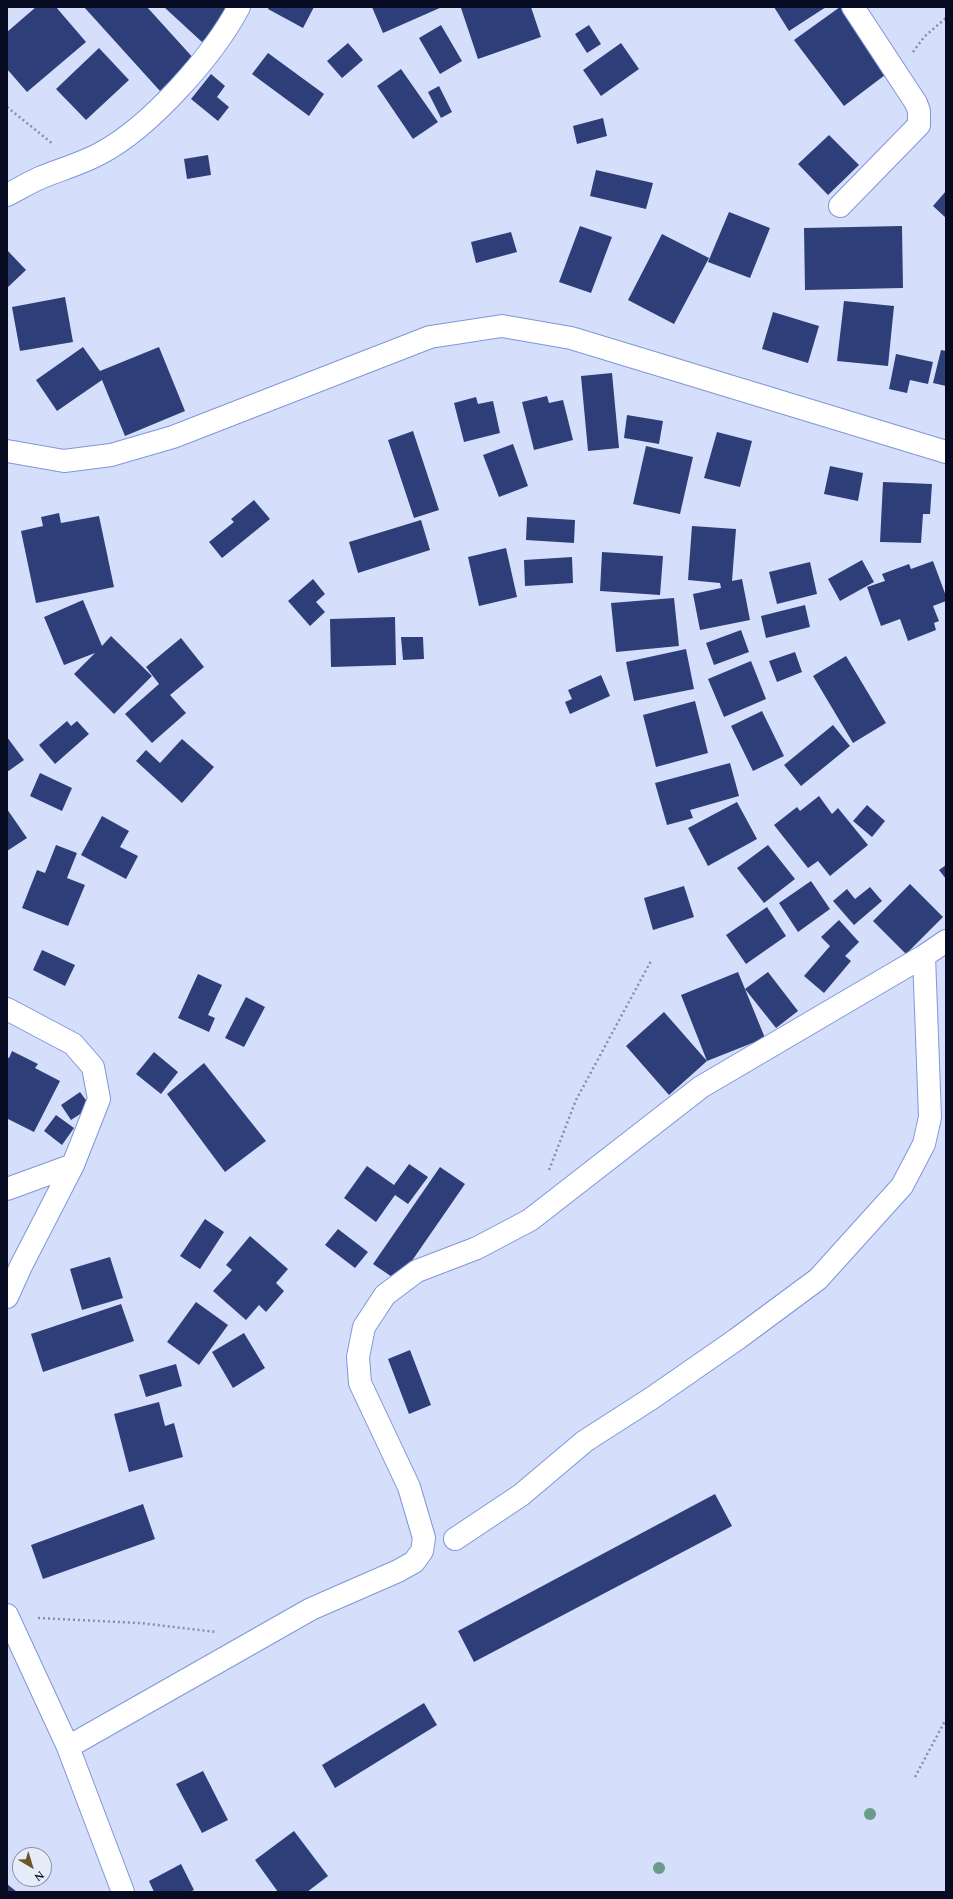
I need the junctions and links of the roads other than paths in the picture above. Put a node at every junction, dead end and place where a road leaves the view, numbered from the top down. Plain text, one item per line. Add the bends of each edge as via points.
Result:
1 (239, 7) edge
2 (853, 7) edge
3 (7, 195) edge
4 (840, 206) dead end
5 (7, 451) edge
6 (946, 452) edge
7 (946, 941) edge
8 (924, 956) junction
9 (7, 1009) edge
10 (73, 1165) junction
11 (7, 1189) edge
12 (7, 1297) edge
13 (455, 1539) dead end
14 (7, 1616) edge
15 (68, 1747) junction
16 (123, 1892) edge

1 - 3 street via 202,62 132,133 101,153 40,178
2 - 4 street via 898,73 920,111 919,125
5 - 6 street via 64,461 111,455 173,437 430,337 502,326 571,338
7 - 8 street
8 - 13 street via 930,1117 924,1144 902,1186 818,1278 737,1339 585,1441 521,1495
8 - 15 street via 701,1087 530,1220 477,1248 417,1271 385,1295 364,1327 358,1357 360,1383 409,1487 424,1538 422,1551 414,1562 398,1571 311,1609
9 - 10 street via 73,1044 93,1067 100,1099
10 - 11 street
10 - 12 street
14 - 15 street
15 - 16 street

